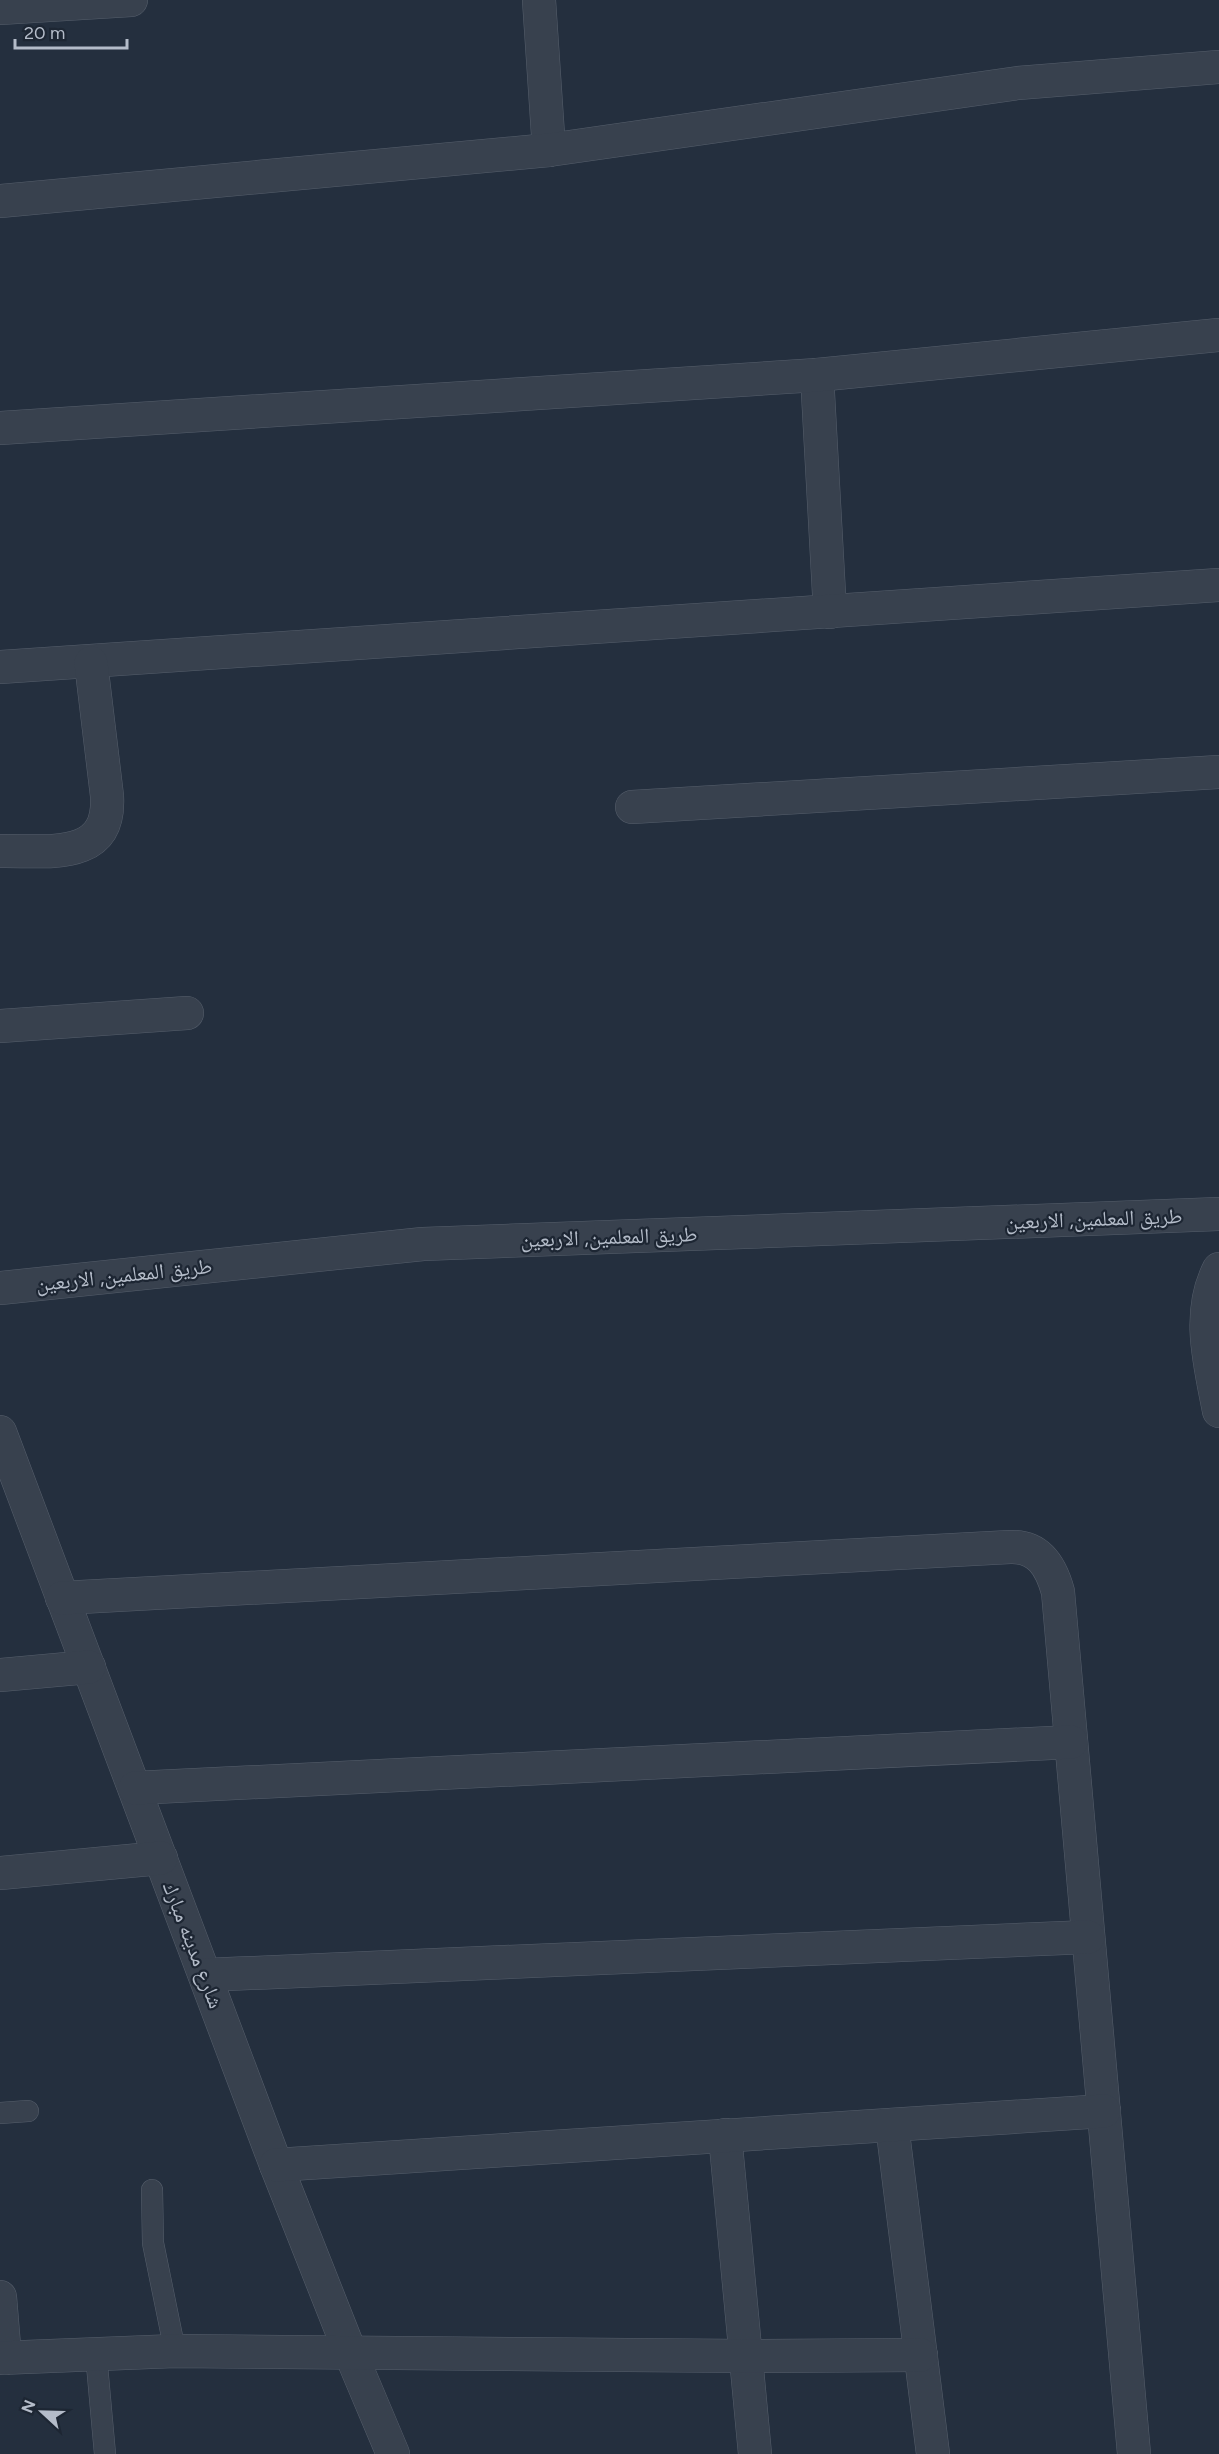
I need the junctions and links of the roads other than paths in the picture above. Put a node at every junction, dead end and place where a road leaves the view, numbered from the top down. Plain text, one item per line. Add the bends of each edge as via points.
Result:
1 (131, 0) edge
2 (538, 0) edge
3 (0, 8) edge
4 (1219, 67) edge
5 (549, 150) junction
6 (0, 201) edge
7 (1219, 335) edge
8 (817, 375) junction
9 (0, 428) edge
10 (1219, 585) edge
11 (830, 612) junction
12 (91, 663) junction
13 (0, 668) edge
14 (1219, 772) edge
15 (632, 807) dead end
16 (0, 851) edge
17 (187, 1013) dead end
18 (0, 1026) edge
19 (1219, 1214) edge
20 (1219, 1269) edge
21 (0, 1288) edge
22 (1219, 1411) edge
23 (0, 1432) edge
24 (62, 1598) junction
25 (89, 1667) junction
26 (0, 1675) edge
27 (1071, 1742) junction
28 (135, 1788) junction
29 (160, 1858) junction
30 (0, 1873) edge
31 (1088, 1937) junction
32 (205, 1975) junction
33 (28, 2111) dead end
34 (1104, 2111) junction
35 (0, 2113) edge
36 (892, 2124) junction
37 (725, 2135) junction
38 (276, 2165) junction
39 (152, 2190) dead end
40 (0, 2297) edge
41 (175, 2351) junction
42 (350, 2352) junction
43 (96, 2354) junction
44 (921, 2355) junction
45 (747, 2356) junction
46 (3, 2358) edge
47 (105, 2454) edge
48 (393, 2454) edge
49 (755, 2454) edge
50 (933, 2454) edge
51 (1134, 2454) edge

1 - 3 street
2 - 5 street
4 - 5 street via 1018,83
5 - 6 street
7 - 8 street
8 - 9 street
8 - 11 street
10 - 11 street
11 - 12 street
12 - 13 street
12 - 16 street via 107,796 104,826 82,847
14 - 15 street
17 - 18 street
19 - 21 street, طريق المعلمين, الاربعين via 423,1244
20 - 22 street via 1209,1299 1207,1338
23 - 24 street, شارع مدينه مبارك
24 - 25 street, شارع مدينه مبارك
24 - 27 street via 1019,1547 1042,1558 1058,1592
25 - 26 street
25 - 28 street, شارع مدينه مبارك
27 - 28 street
27 - 31 street
28 - 29 street, شارع مدينه مبارك
29 - 30 street
29 - 32 street, شارع مدينه مبارك
31 - 32 street
31 - 34 street
32 - 38 street, شارع مدينه مبارك
33 - 35 lane
34 - 36 street
34 - 51 street
36 - 37 street
36 - 44 street
37 - 38 street
37 - 45 street
38 - 42 street, شارع مدينه مبارك
39 - 41 lane via 153,2243
40 - 46 street
41 - 42 street
41 - 43 street
42 - 45 street
42 - 48 street, شارع مدينه مبارك
43 - 46 street
43 - 47 lane
44 - 45 street
44 - 50 street
45 - 49 street

